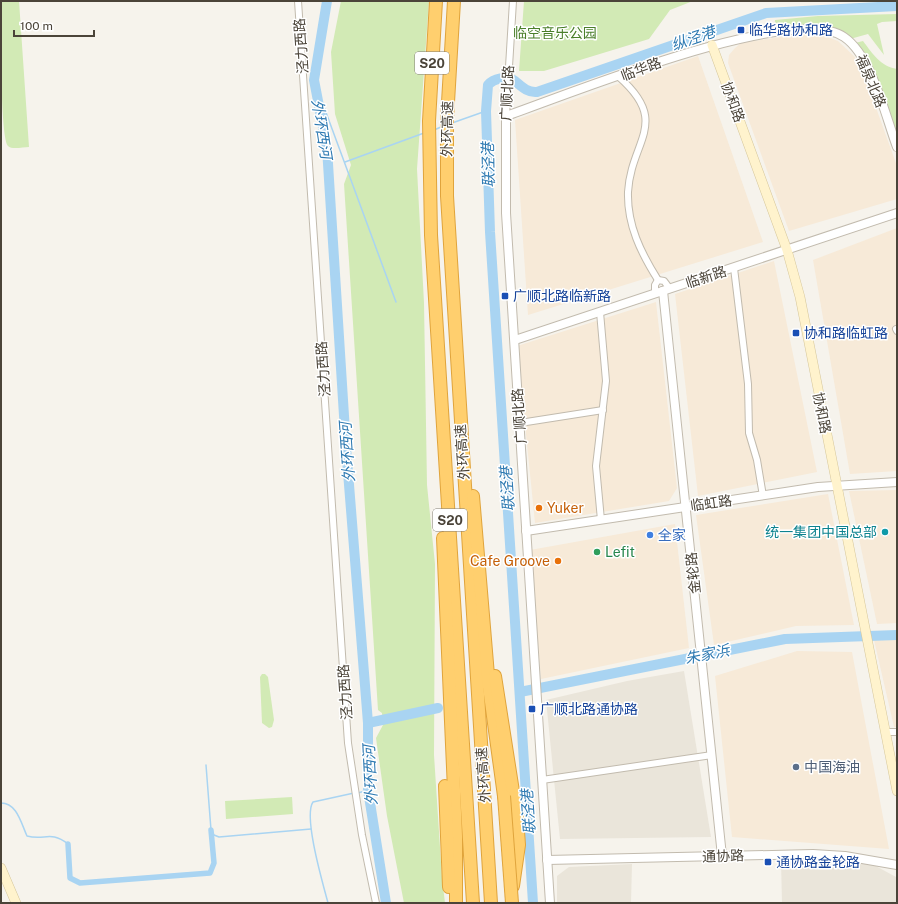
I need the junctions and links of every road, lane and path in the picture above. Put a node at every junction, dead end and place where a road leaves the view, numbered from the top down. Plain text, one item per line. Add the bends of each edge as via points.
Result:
1 (298, 1) edge
2 (436, 1) edge
3 (454, 1) edge
4 (513, 1) edge
5 (827, 30) joint
6 (712, 45) junction
7 (619, 77) junction
8 (506, 116) junction
9 (897, 146) edge
10 (897, 213) edge
11 (787, 250) junction
12 (734, 268) junction
13 (658, 280) junction
14 (667, 290) junction
15 (655, 294) junction
16 (600, 312) junction
17 (515, 340) junction
18 (456, 354) junction
19 (439, 355) junction
20 (603, 410) junction
21 (520, 423) junction
22 (897, 482) edge
23 (837, 484) junction
24 (763, 496) junction
25 (686, 507) junction
26 (601, 520) junction
27 (526, 531) junction
28 (483, 605) junction
29 (445, 610) junction
30 (886, 732) junction
31 (897, 732) edge
32 (712, 754) junction
33 (542, 780) junction
34 (897, 791) edge
35 (722, 856) junction
36 (547, 860) junction
37 (897, 865) edge
38 (1, 868) edge
39 (1, 885) edge
40 (10, 903) edge
41 (16, 903) edge
42 (376, 903) edge
43 (452, 903) edge
44 (456, 903) edge
45 (473, 903) edge
46 (491, 903) edge
47 (511, 903) edge
48 (550, 903) edge

1 - 42 street, 泾力西路 via 348,743
2 - 19 highway, 外环高速 / S20 via 429,131 431,227
3 - 18 highway, 外环高速 / S20 via 447,125 448,219
4 - 8 street, 广顺北路
5 - 6 street, 临华路 via 800,29
5 - 9 street, 福泉北路 via 844,37 861,54
6 - 7 street, 临华路
6 - 11 main road, 协和路
7 - 8 street, 临华路
7 - 13 street via 635,92 645,114 645,131 630,177 628,205 634,235
8 - 17 street, 广顺北路 via 506,213
10 - 11 street, 临新路
11 - 12 street, 临新路
11 - 23 main road, 协和路 via 805,322
12 - 14 street, 临新路
12 - 24 street via 748,384 749,432 758,460
13 - 14 street via 664,281
13 - 15 street
14 - 15 street, 临新路
14 - 25 street, 金轮路
15 - 16 street, 临新路
16 - 17 street, 临新路
16 - 20 street via 606,381
17 - 21 street, 广顺北路
18 - 28 highway
18 - 46 highway, 外环高速 / S20
19 - 29 highway
19 - 45 highway, 外环高速 / S20
20 - 21 street
20 - 26 street via 596,466
21 - 27 street, 广顺北路
22 - 23 street, 临虹路
23 - 24 street, 临虹路
23 - 30 main road, 协和路
24 - 25 street, 临虹路
25 - 26 street, 临虹路
25 - 32 street, 金轮路
26 - 27 street, 临虹路
27 - 33 street, 广顺北路
28 - 47 highway, bridge via 489,687 504,796
28 - 47 highway via 517,817 518,854
29 - 43 highway via 442,696 447,858
29 - 44 highway via 456,836
30 - 31 street
30 - 34 main road, 协和路
32 - 33 street
32 - 35 street, 金轮路
33 - 36 street, 广顺北路
35 - 36 street, 通协路
35 - 37 street, 通协路 via 829,854
36 - 48 street, 广顺北路
38 - 41 main road
39 - 40 main road

